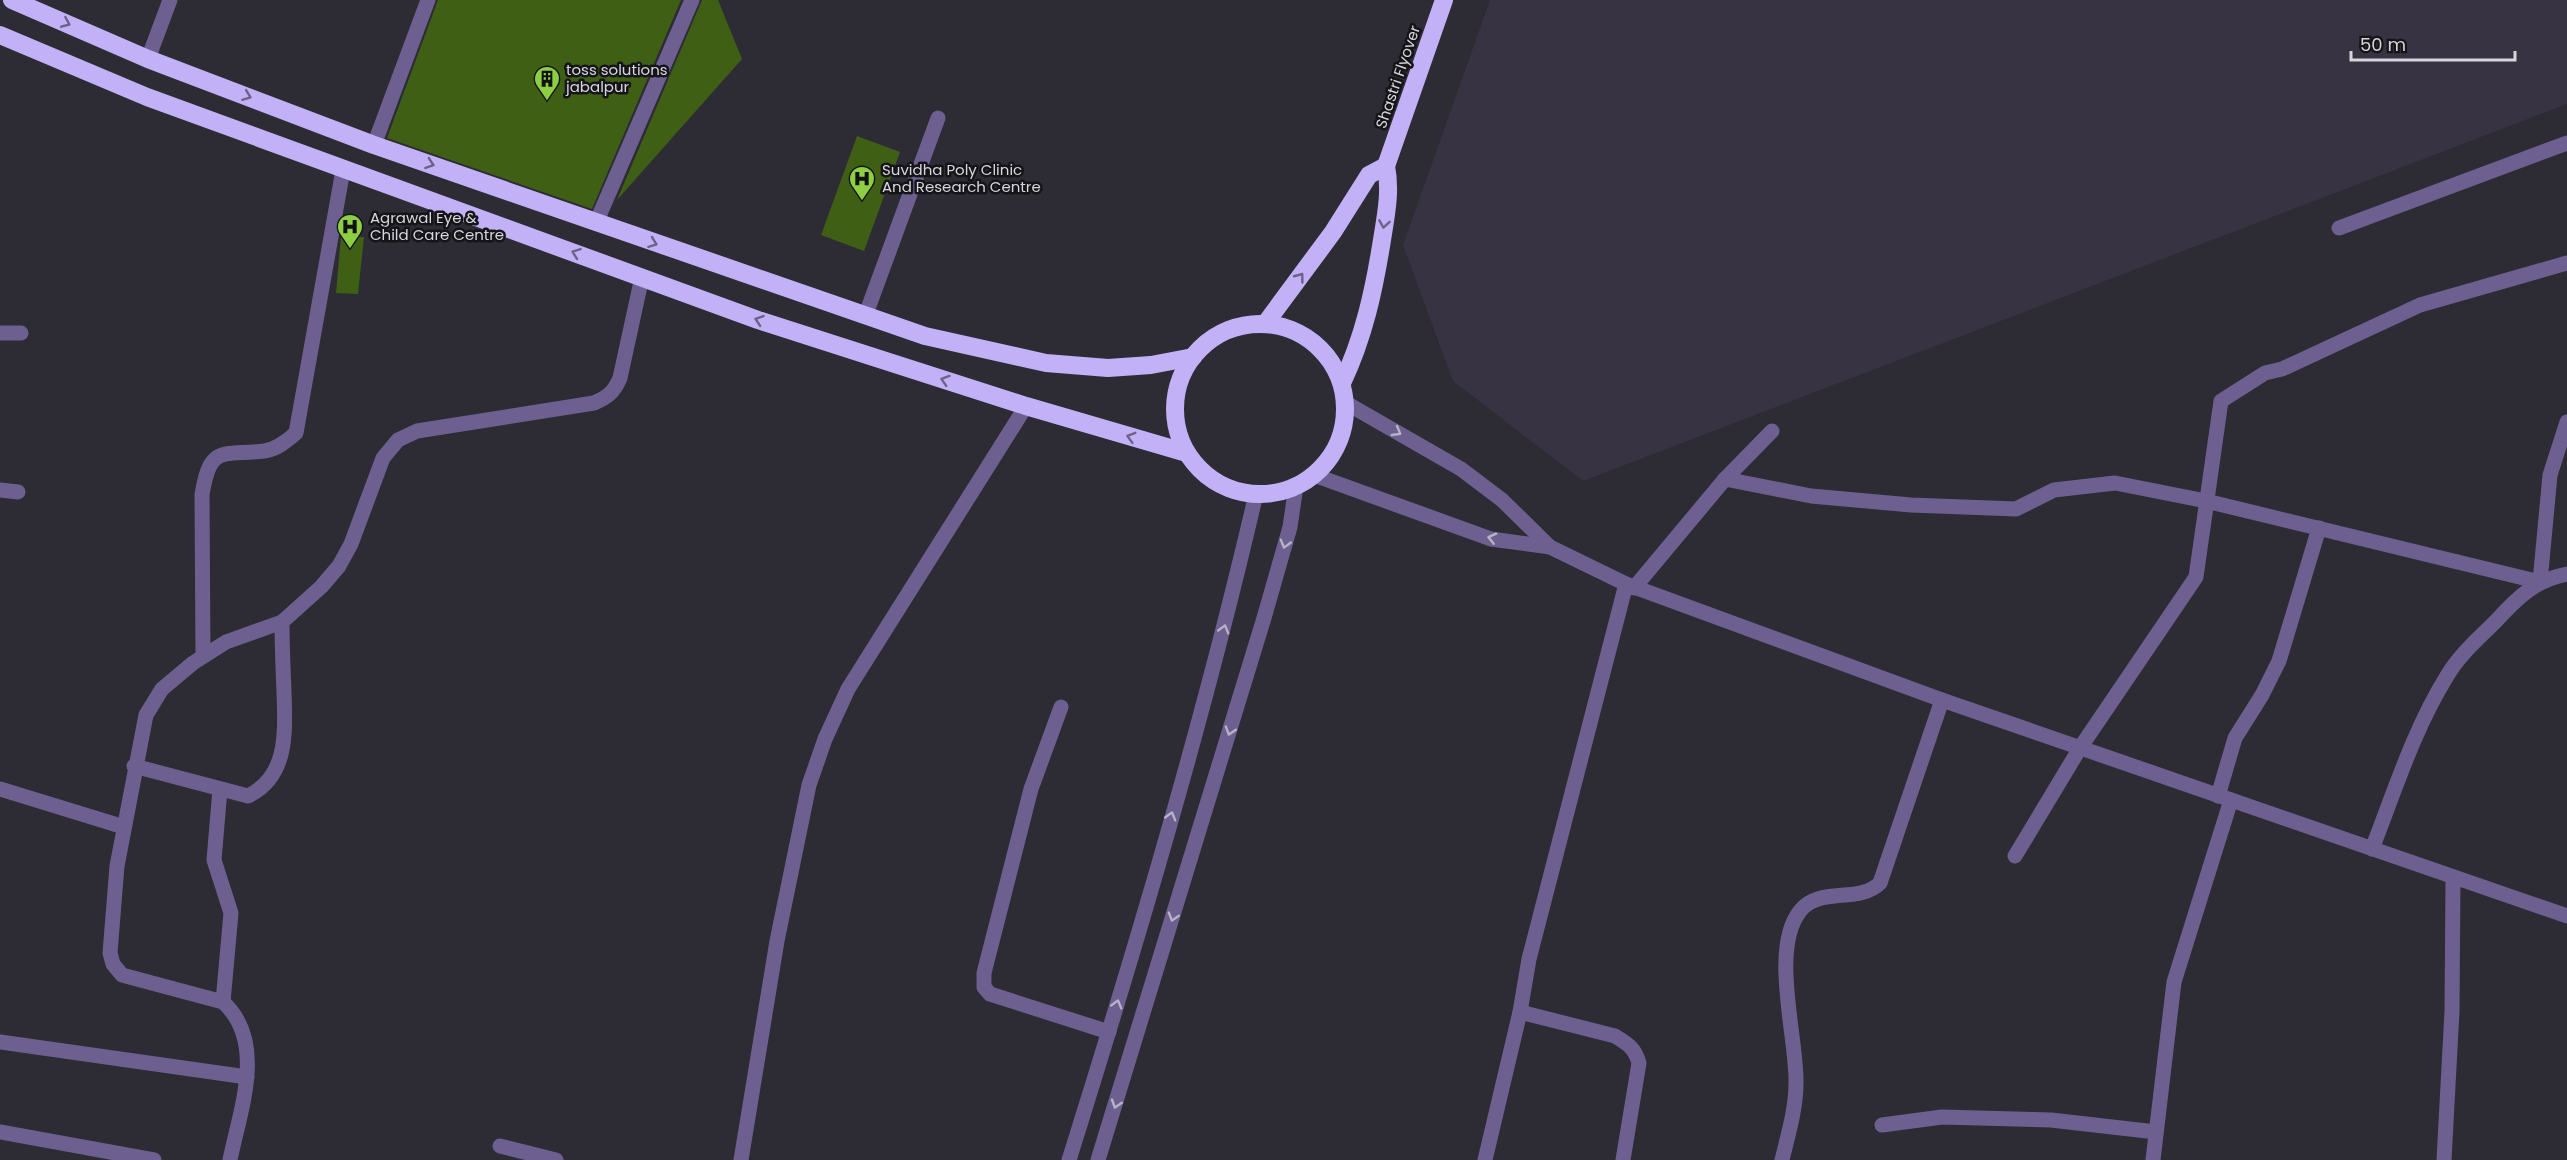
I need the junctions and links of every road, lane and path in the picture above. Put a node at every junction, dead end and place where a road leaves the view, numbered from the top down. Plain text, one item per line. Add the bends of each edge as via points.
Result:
1 (12, 0) edge
2 (170, 0) edge
3 (428, 0) edge
4 (692, 0) edge
5 (1444, 0) edge
6 (0, 35) edge
7 (148, 59) junction
8 (938, 118) dead end
9 (2567, 143) edge
10 (374, 145) junction
11 (1386, 166) junction
12 (343, 170) junction
13 (596, 223) junction
14 (2339, 228) dead end
15 (2567, 262) edge
16 (642, 277) junction
17 (866, 314) junction
18 (1265, 324) junction
19 (0, 333) edge
20 (21, 333) dead end
21 (1193, 357) junction
22 (1342, 383) junction
23 (1346, 403) junction
24 (1026, 406) junction
25 (2567, 422) edge
26 (1772, 431) dead end
27 (1187, 453) junction
28 (1314, 475) junction
29 (1725, 479) junction
30 (1296, 486) junction
31 (0, 490) edge
32 (18, 492) dead end
33 (1256, 494) junction
34 (2206, 501) junction
35 (2319, 528) junction
36 (1550, 547) junction
37 (2567, 574) edge
38 (2540, 582) junction
39 (1630, 586) junction
40 (282, 622) junction
41 (203, 656) junction
42 (1942, 700) junction
43 (1061, 707) dead end
44 (2080, 748) junction
45 (134, 766) junction
46 (0, 789) edge
47 (220, 789) junction
48 (2225, 798) junction
49 (124, 827) junction
50 (2372, 849) junction
51 (2015, 856) dead end
52 (2453, 877) junction
53 (2567, 916) edge
54 (223, 1002) junction
55 (1520, 1012) junction
56 (1109, 1032) junction
57 (0, 1042) edge
58 (247, 1077) junction
59 (1882, 1125) dead end
60 (0, 1132) edge
61 (2156, 1132) junction
62 (500, 1146) dead end
63 (75, 1153) edge
64 (154, 1160) edge
65 (230, 1160) edge
66 (556, 1160) edge
67 (741, 1160) edge
68 (1068, 1160) edge
69 (1098, 1160) edge
70 (1485, 1160) edge
71 (1623, 1160) edge
72 (1782, 1160) edge
73 (2153, 1160) edge
74 (2444, 1160) edge

1 -> 7 highway
2 - 7 street
3 - 10 street
4 - 13 street
5 - 11 highway, Shastri Flyover
6 - 12 highway via 147,97
7 -> 10 highway
8 - 17 street
9 - 14 street
10 -> 13 highway
18 -> 11 highway via 1333,232 1369,175
11 -> 22 highway via 1390,182 1376,279 1355,356
16 -> 12 highway
12 - 41 street via 297,433 266,451 228,452 213,460 206,474 202,495
13 -> 17 highway
15 - 34 street via 2420,305 2282,369 2265,373 2221,401
24 -> 16 highway via 758,320
16 - 40 street via 620,378 608,397 594,403 417,431 398,440 383,458 339,566
17 - 21 highway via 925,336 1046,363 1108,368
18 - 21 highway via 1225,331
18 - 22 highway via 1286,327 1321,348
19 - 20 street
21 - 27 highway via 1176,394 1175,414
22 - 23 highway
23 - 28 highway via 1339,443
23 -> 36 street via 1461,469 1502,500
27 -> 24 highway
24 - 67 street via 848,689 825,739 809,786 777,940
25 - 38 street via 2550,475
26 - 29 street
27 - 33 highway via 1217,482
28 - 30 highway
36 -> 28 street via 1491,539
29 - 34 street via 1789,493 1923,506 2016,509 2054,490 2115,483
29 - 39 street
30 - 33 highway
30 -> 69 street via 1290,527 1264,618
31 - 32 street
56 -> 33 street via 1227,617
34 - 35 street
34 - 44 street via 2196,577
35 - 38 street
35 - 48 street via 2278,661 2235,738
36 - 39 street
37 - 38 street
38 - 50 street via 2522,593 2448,674 2420,725
39 - 42 street
39 - 55 street via 1529,959
40 - 41 street via 226,642
40 - 47 street via 285,738 280,758 271,779 248,796
41 - 45 street via 162,689 146,715
42 - 44 street
42 - 72 street via 1880,883 1871,891 1808,903 1789,934 1786,992 1796,1083
43 - 56 street via 1031,789 984,973 984,987 990,994
44 - 48 street
44 - 51 street
45 - 47 street
45 - 49 street
46 - 49 street
47 - 54 street via 214,860 231,913
48 - 50 street
48 - 61 street via 2174,982
49 - 54 street via 112,920 113,964 122,975
50 - 52 street
52 - 53 street
52 - 74 street via 2452,1011
54 - 58 street via 243,1030 248,1052
55 - 70 street
55 - 71 street via 1615,1036 1636,1053 1639,1063
56 - 68 street
57 - 58 street
58 - 65 street
59 - 61 street via 1942,1117 2052,1120
60 - 63 street
61 - 73 street
62 - 66 street
63 - 64 street

